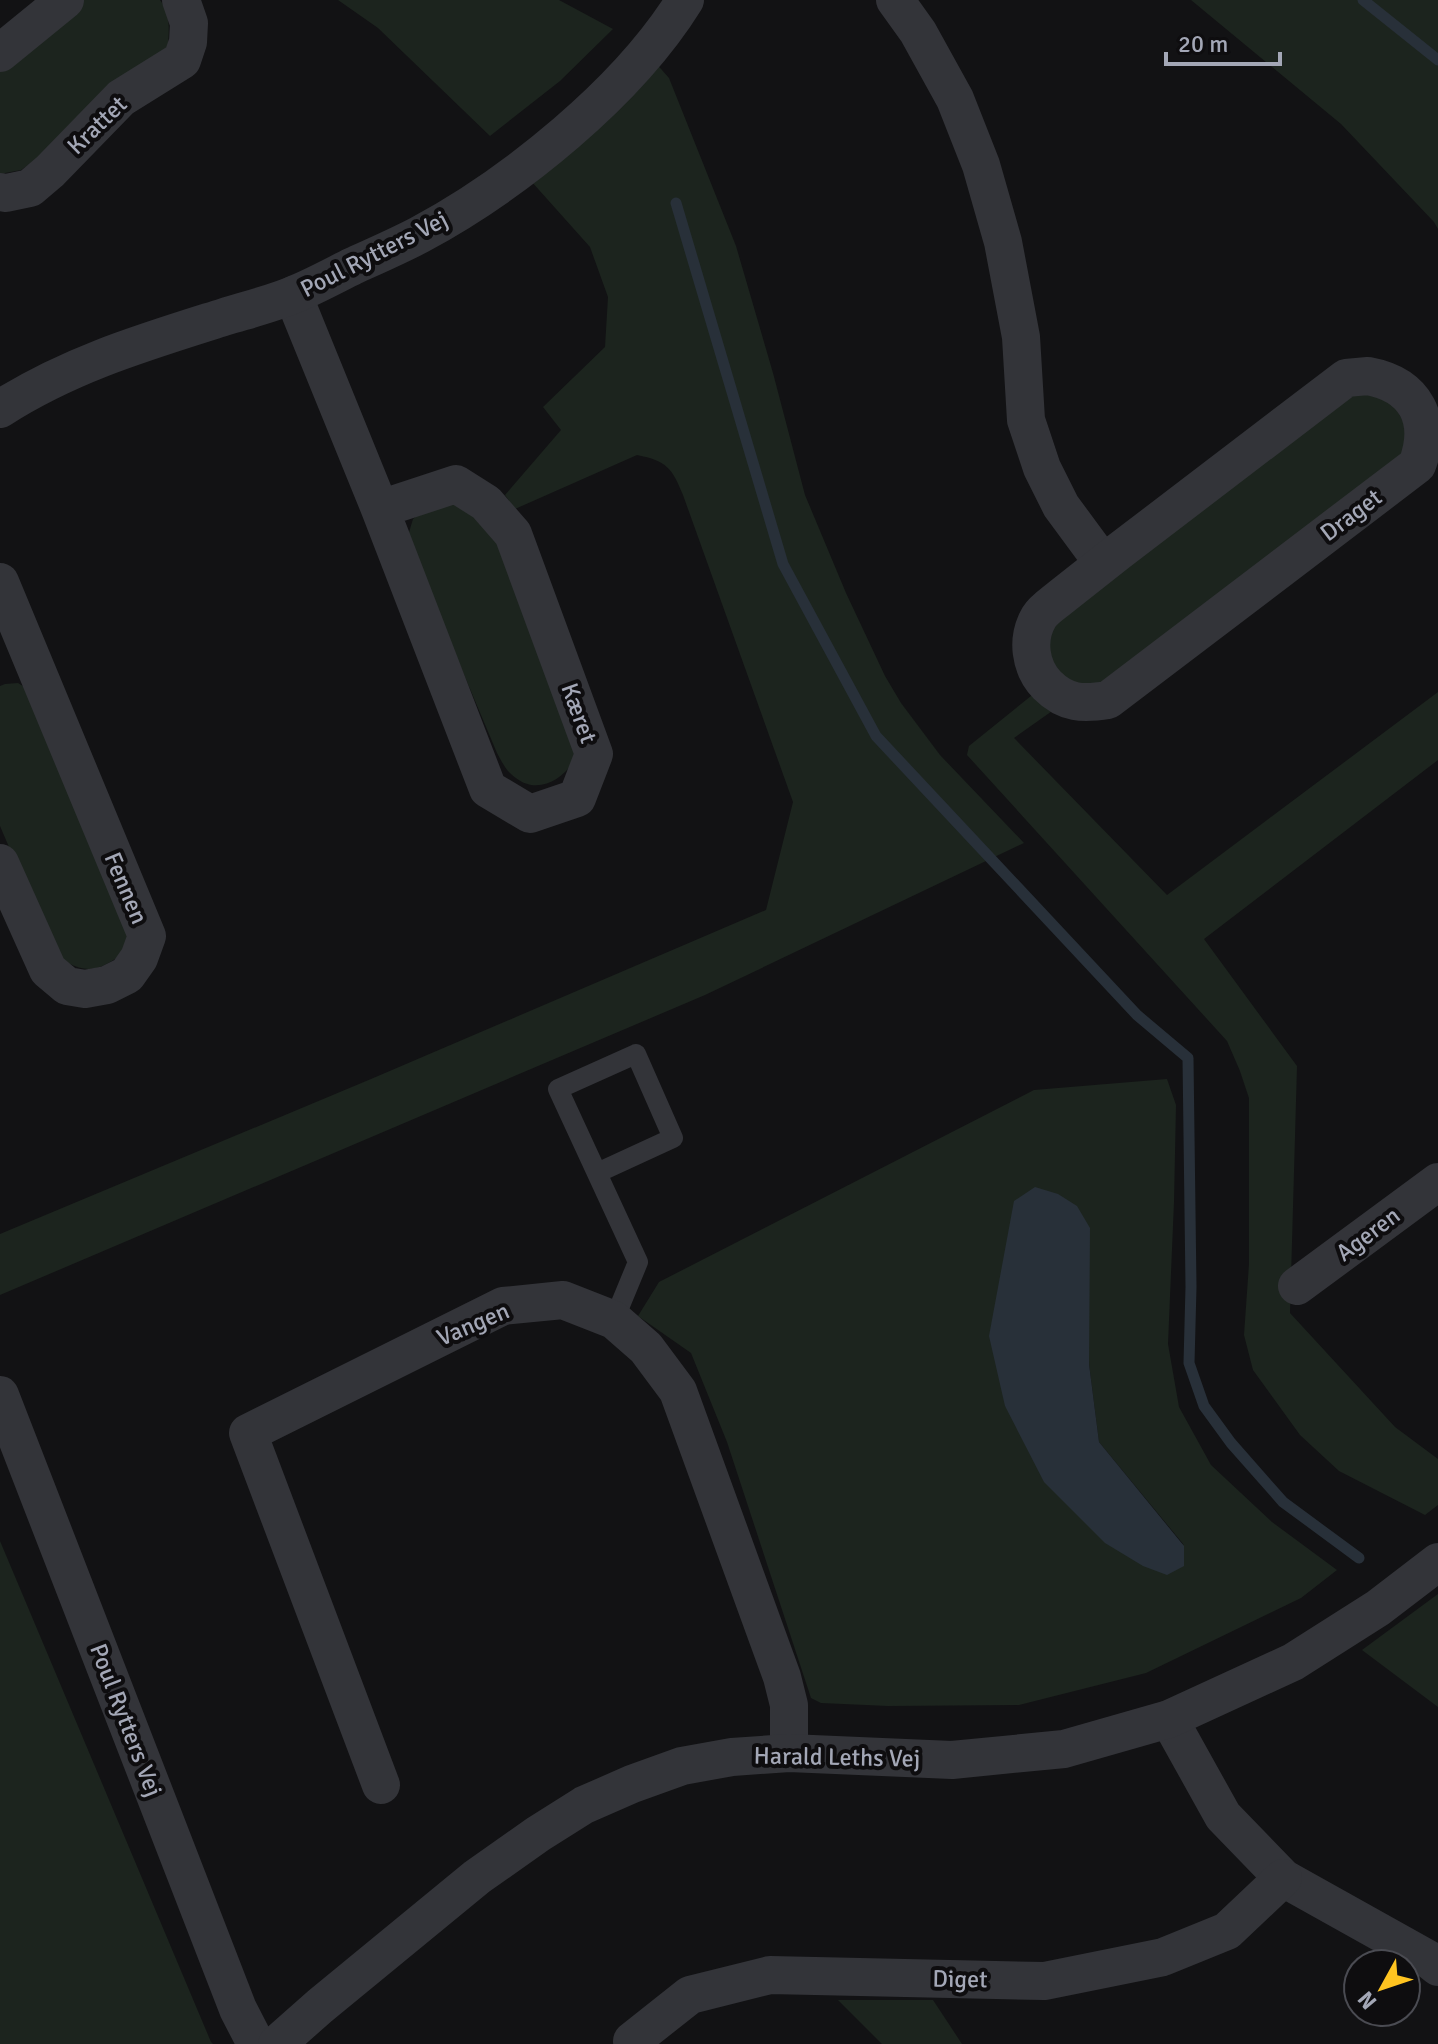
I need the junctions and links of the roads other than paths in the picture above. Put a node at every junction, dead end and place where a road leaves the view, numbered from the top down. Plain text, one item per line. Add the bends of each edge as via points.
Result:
1 (65, 0) edge
2 (181, 0) edge
3 (685, 0) edge
4 (895, 0) edge
5 (0, 53) edge
6 (0, 192) edge
7 (293, 295) junction
8 (0, 409) edge
9 (380, 509) junction
10 (1103, 563) junction
11 (0, 582) edge
12 (14, 661) edge
13 (0, 863) edge
14 (597, 1173) junction
15 (1438, 1182) edge
16 (1297, 1286) dead end
17 (614, 1320) junction
18 (0, 1395) edge
19 (1438, 1562) edge
20 (1169, 1719) junction
21 (789, 1753) junction
22 (381, 1785) dead end
23 (1283, 1878) junction
24 (1438, 1967) edge
25 (256, 2044) edge
26 (277, 2044) edge
27 (635, 2044) edge

1 - 5 street
2 - 6 street, Krattet via 189,23 182,60 121,98 30,188
3 - 7 street, Poul Rytters Vej via 609,93 497,186 420,234
4 - 10 street via 955,99 981,165 1003,242 1021,337 1026,420 1042,468 1061,506
7 - 8 street, Poul Rytters Vej via 76,367
7 - 9 street, Kæret
9 - 9 street, Kæret via 488,789 530,814 577,798 594,754 513,534 486,503 456,484
10 - 10 street, Draget via 1346,378 1384,379 1413,401 1424,438 1417,465 1108,700 1078,703 1043,681 1034,665 1033,629 1040,614
11 - 12 street, Fennen
12 - 13 street, Fennen via 147,936 127,975 85,989 67,986 48,970
14 - 14 lane via 558,1089 636,1054 673,1138
14 - 17 lane via 638,1262
15 - 16 street, Ageren
17 - 21 street, Vangen via 646,1348 678,1391 782,1677 789,1705
17 - 22 street, Vangen via 563,1300 503,1306 248,1433
18 - 25 street, Poul Rytters Vej
19 - 20 street, Harald Leths Vej via 1293,1662
20 - 21 street, Harald Leths Vej via 1064,1749 952,1760
20 - 23 street via 1223,1816
21 - 26 street, Harald Leths Vej via 682,1766 584,1805 477,1877
23 - 24 street
23 - 27 street, Diget via 1227,1931 1163,1957 1044,1981 770,1975 690,1995 632,2041

